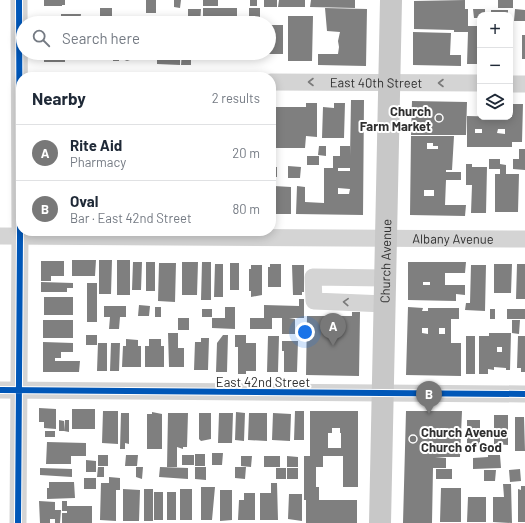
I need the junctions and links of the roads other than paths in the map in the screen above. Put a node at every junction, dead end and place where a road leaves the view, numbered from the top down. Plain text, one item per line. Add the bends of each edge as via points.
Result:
1 (19, 0) edge
2 (391, 0) edge
3 (19, 16) edge
4 (20, 60) edge
5 (20, 72) edge
6 (276, 82) edge
7 (389, 83) junction
8 (477, 84) edge
9 (513, 84) edge
10 (525, 84) edge
11 (0, 236) edge
12 (20, 236) junction
13 (386, 238) junction
14 (525, 239) edge
15 (385, 278) junction
16 (385, 304) junction
17 (0, 390) edge
18 (19, 391) junction
19 (383, 393) junction
20 (525, 394) edge
21 (18, 523) edge
22 (380, 523) edge

1 - 3 street
2 - 7 main road, Church Avenue
4 - 5 street
7 -> 6 street, East 40th Street
8 -> 7 street, East 40th Street
7 - 13 main road, Church Avenue
9 - 10 street
11 - 12 street, Albany Avenue
12 - 13 street, Albany Avenue
12 - 18 street
13 - 14 street, Albany Avenue
13 - 15 main road, Church Avenue
15 - 16 main road, Church Avenue
16 -> 15 street via 314,300 314,277
16 - 19 main road, Church Avenue
17 - 18 street, East 42nd Street
18 - 19 street, East 42nd Street
18 - 21 street
19 - 20 street, East 42nd Street
19 - 22 main road, Church Avenue

